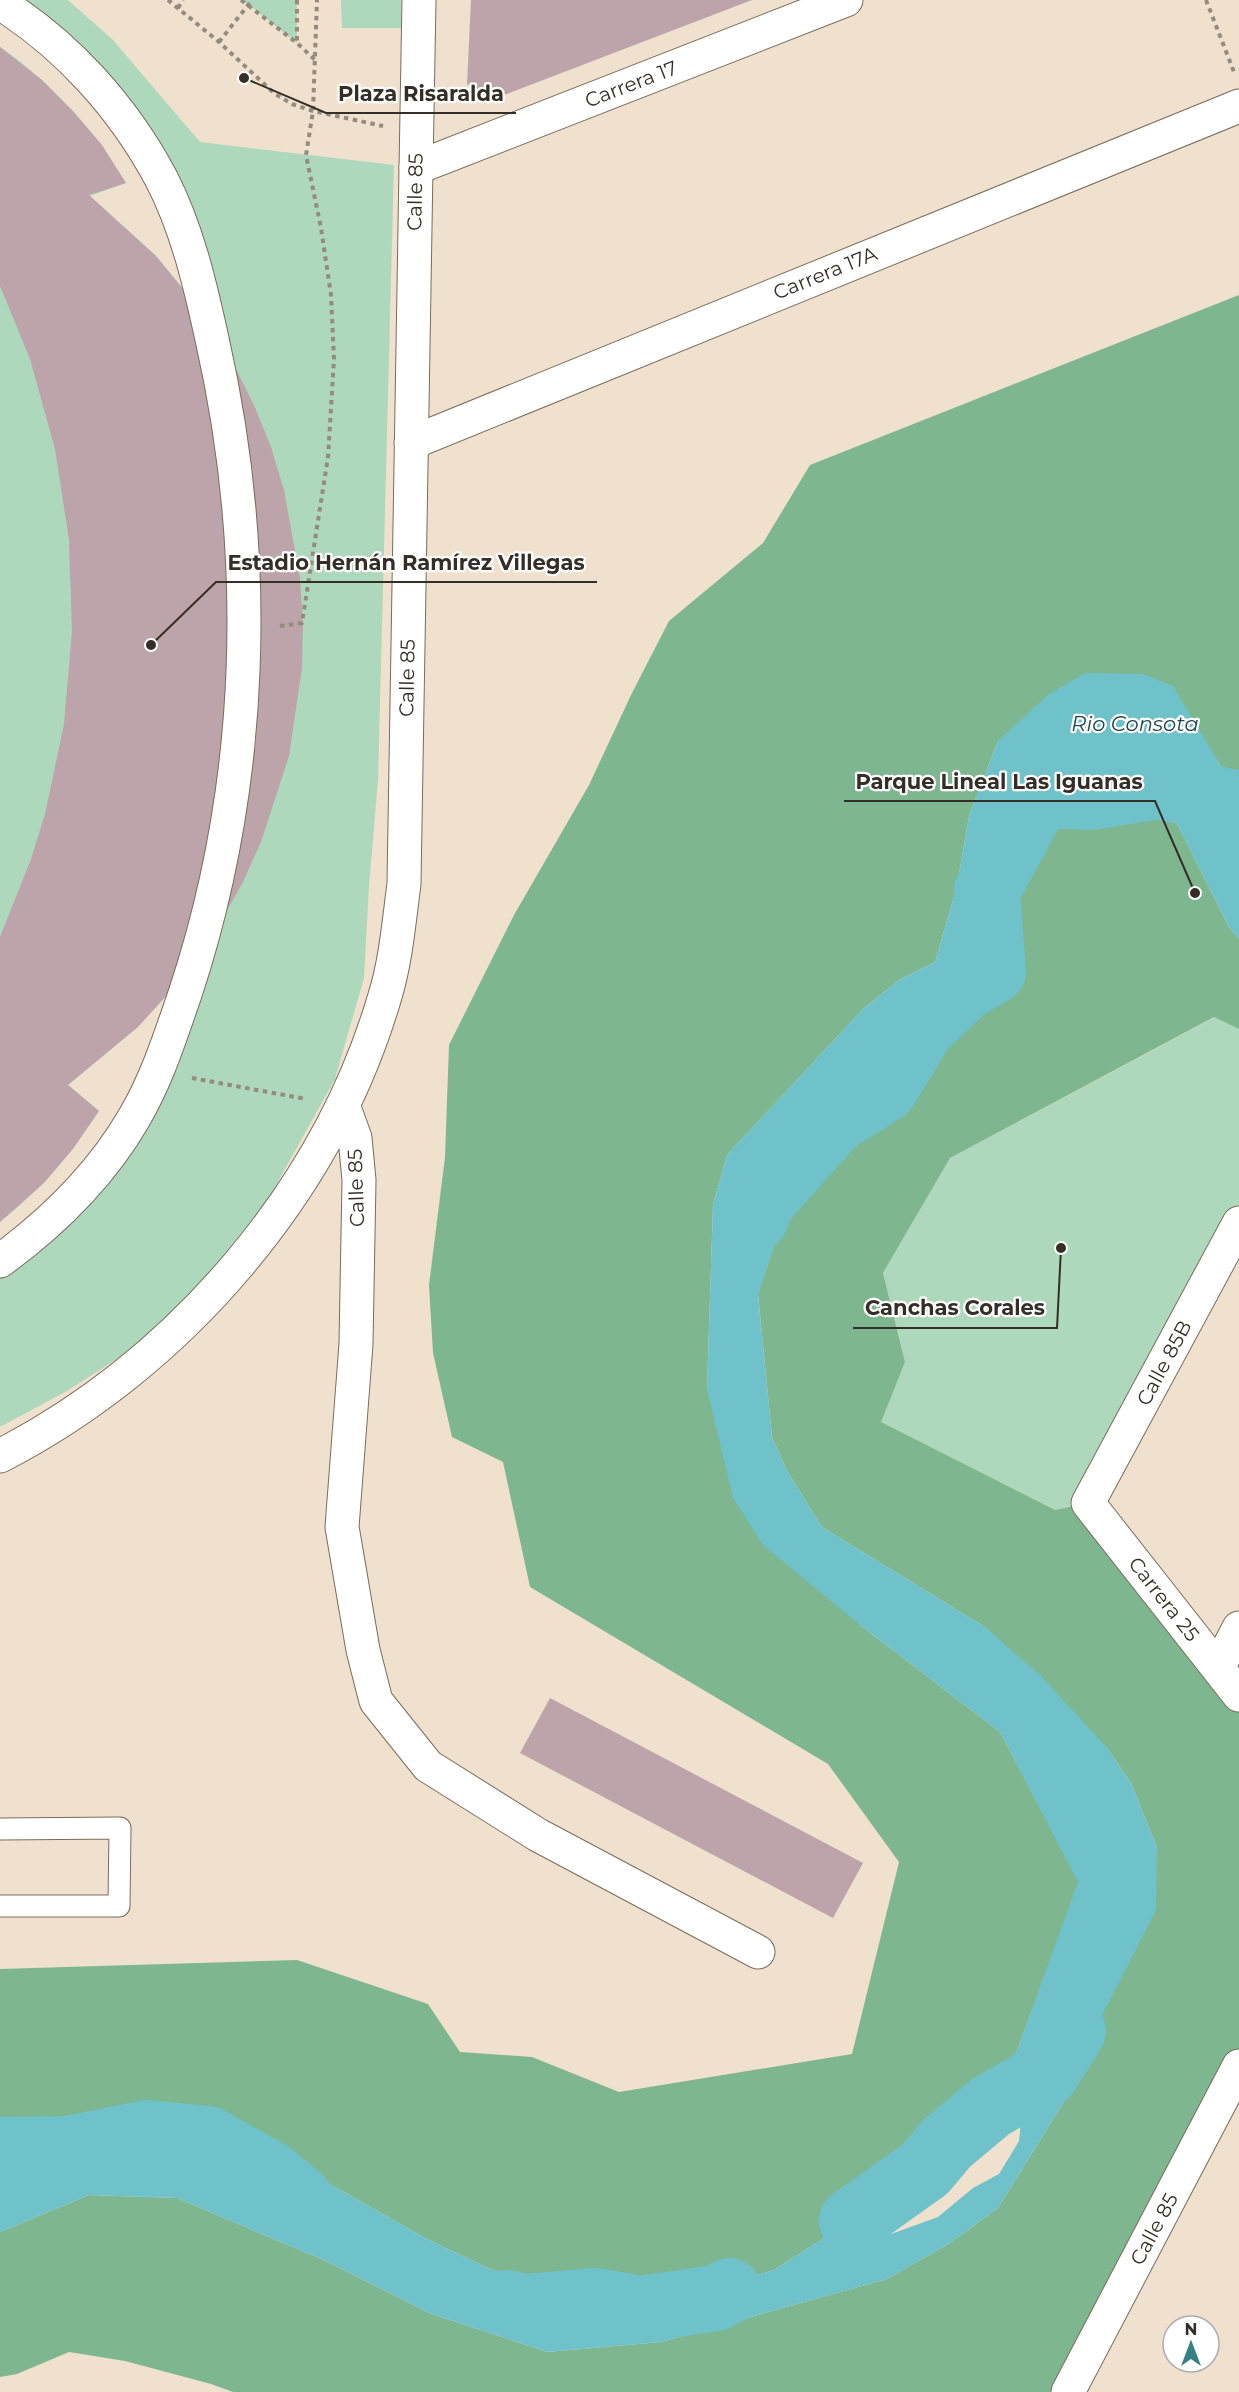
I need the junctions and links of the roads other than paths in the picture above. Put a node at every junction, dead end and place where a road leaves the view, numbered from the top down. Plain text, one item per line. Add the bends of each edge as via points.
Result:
1 (419, 0) edge
2 (846, 0) edge
3 (0, 3) edge
4 (1237, 90) edge
5 (416, 168) junction
6 (411, 443) junction
7 (343, 1105) junction
8 (1239, 1223) edge
9 (0, 1261) edge
10 (0, 1456) edge
11 (1088, 1503) joint
12 (1239, 1628) edge
13 (1218, 1668) junction
14 (1239, 1695) edge
15 (0, 1829) edge
16 (0, 1906) edge
17 (758, 1952) dead end
18 (1239, 2066) edge
19 (1068, 2392) edge

1 - 5 street, Calle 85
2 - 5 street, Carrera 17
3 - 9 street via 50,39 112,104 156,169 180,220 202,295 231,435 239,501 245,632 239,732 226,830 197,958 159,1071 134,1119 104,1162 69,1203
4 - 6 street, Carrera 17A
5 - 6 street, Calle 85
6 - 7 street, Calle 85 via 404,884 386,995
7 - 10 street via 288,1202 189,1318 142,1363 80,1409
7 - 17 street, Calle 85 via 355,1138 360,1180 356,1344 342,1527 376,1701 428,1766 538,1835
8 - 11 street, Calle 85B
11 - 13 street, Carrera 25
12 - 13 street
13 - 14 street, Carrera 25
15 - 16 lane via 120,1828 119,1906
18 - 19 street, Calle 85

